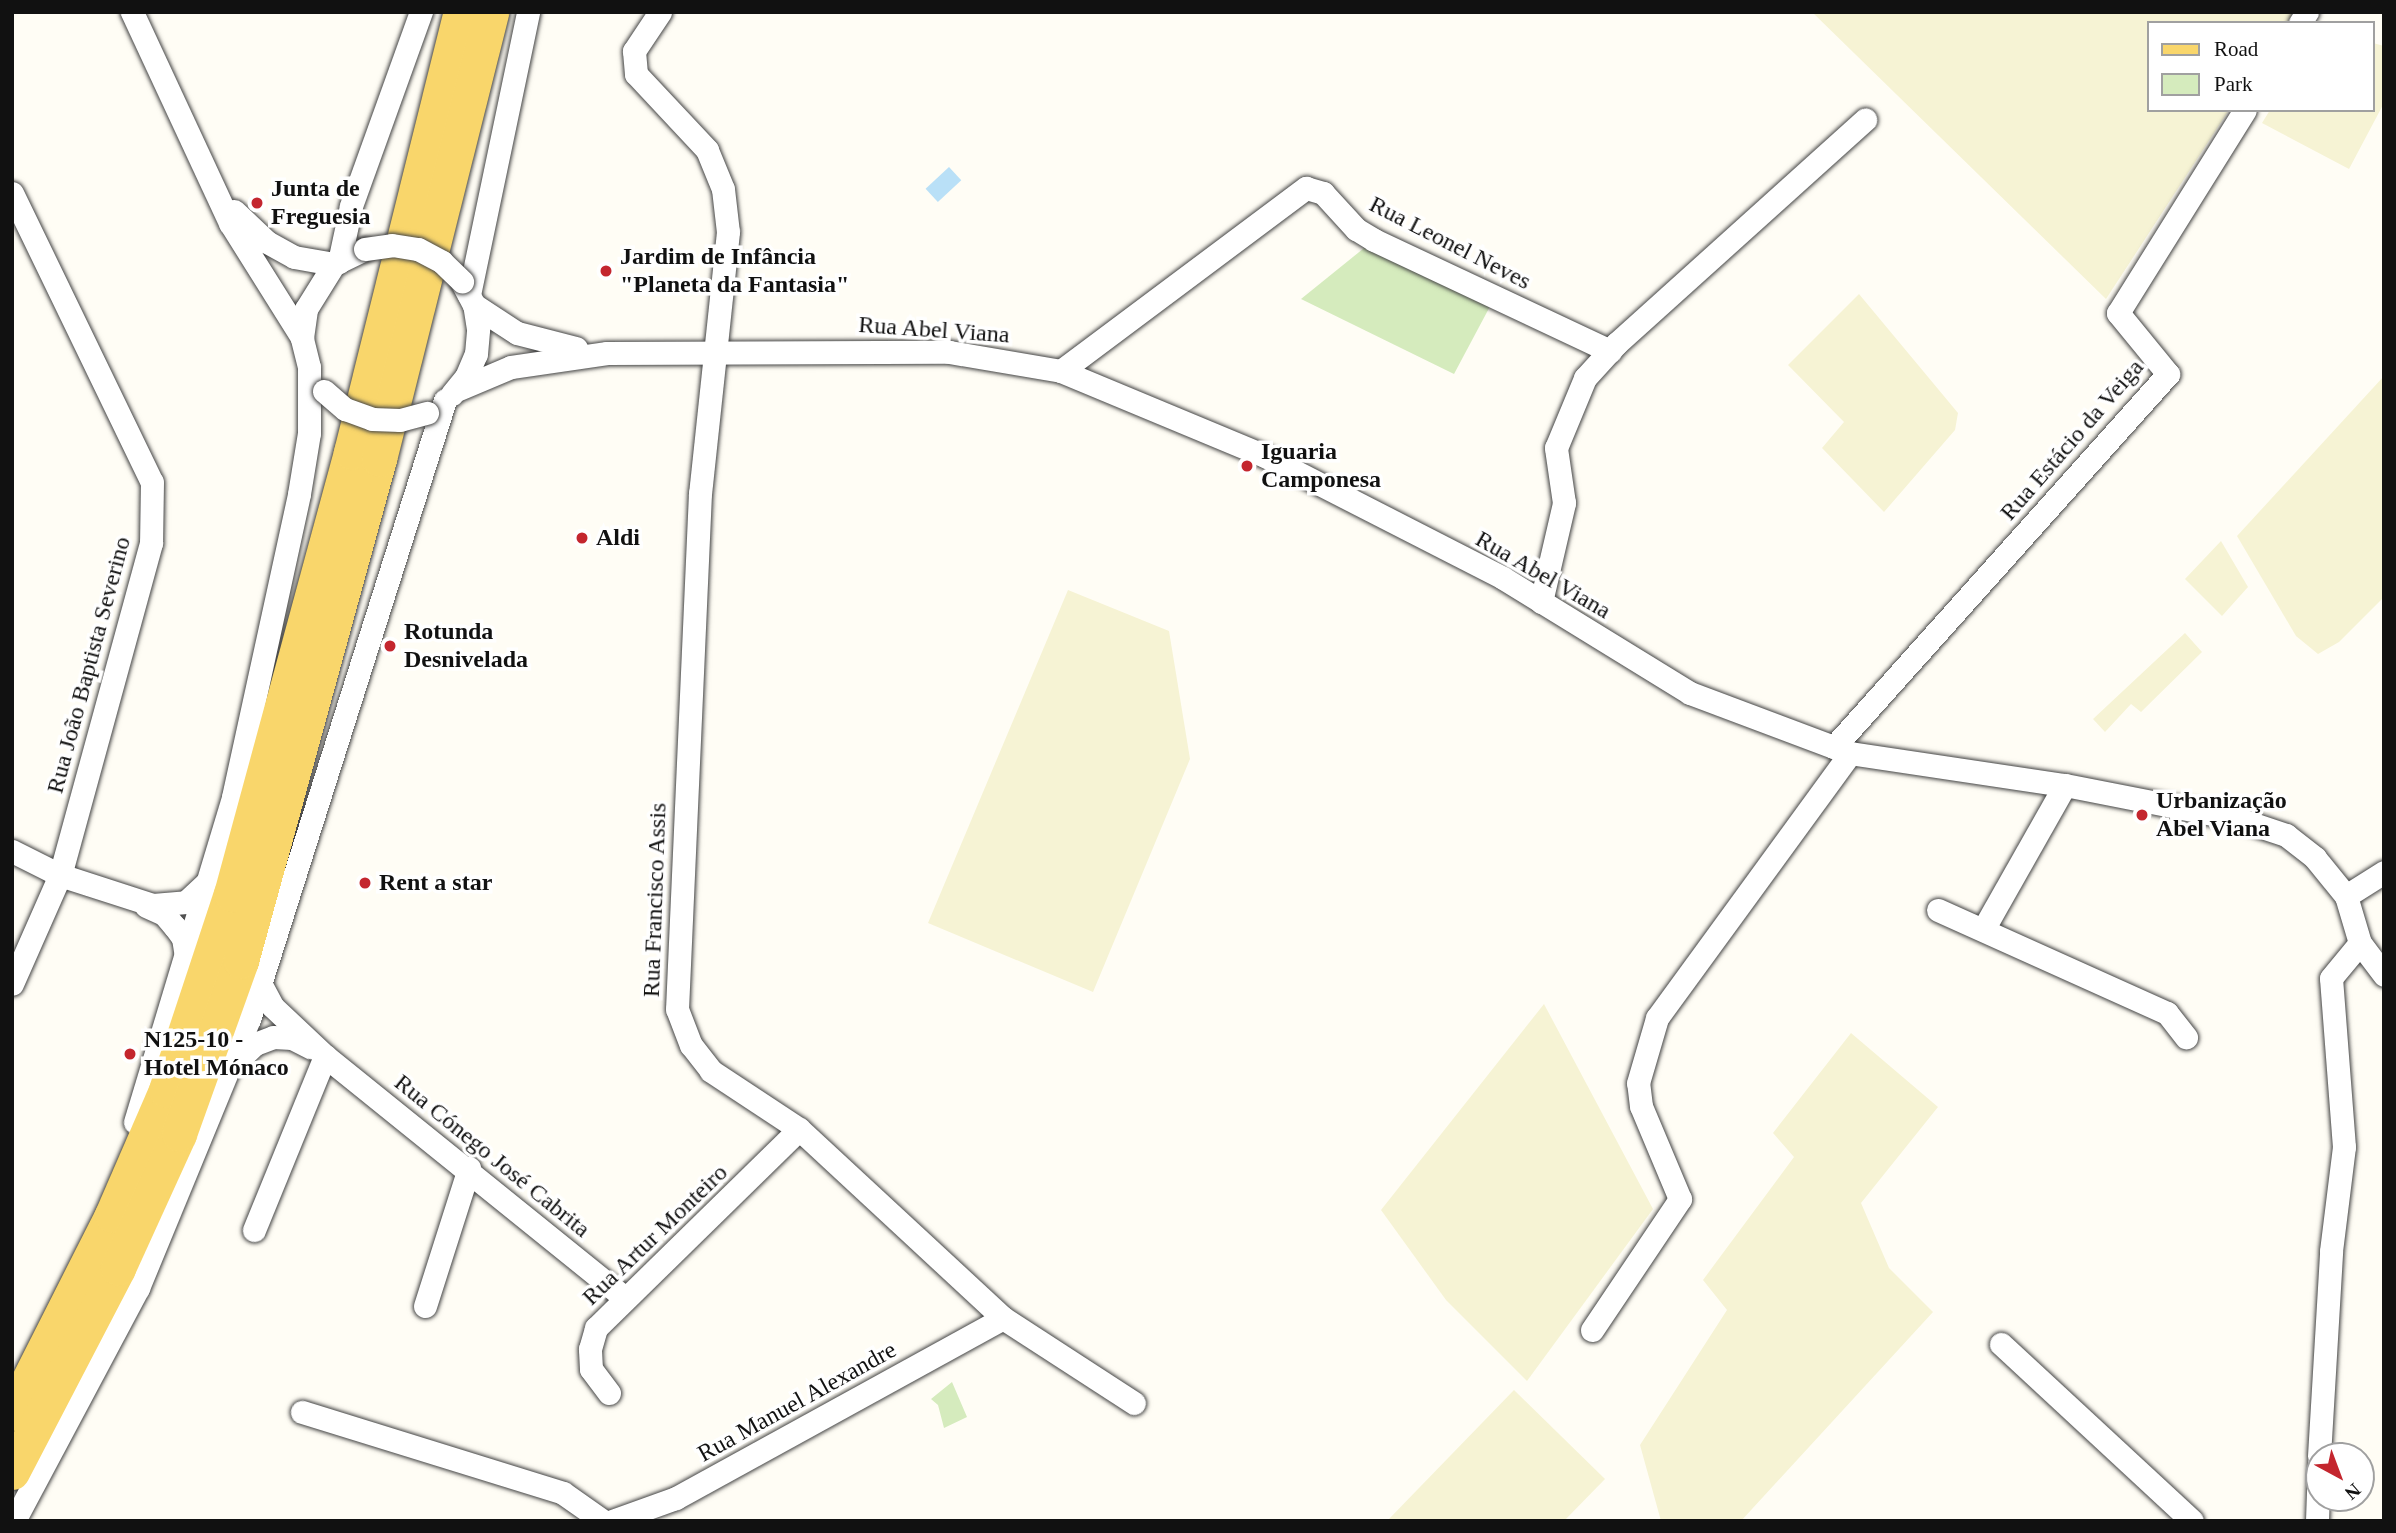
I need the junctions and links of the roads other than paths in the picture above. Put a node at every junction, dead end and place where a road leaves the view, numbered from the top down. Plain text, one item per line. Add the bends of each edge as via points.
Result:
1 (132, 12) edge
2 (421, 12) edge
3 (461, 12) edge
4 (491, 12) edge
5 (528, 12) edge
6 (660, 12) edge
7 (2244, 112) edge
8 (1865, 120) dead end
9 (211, 181) junction
10 (12, 193) edge
11 (336, 263) junction
12 (468, 293) junction
13 (302, 338) junction
14 (712, 350) junction
15 (1610, 351) junction
16 (607, 353) junction
17 (309, 366) junction
18 (1061, 371) junction
19 (444, 401) junction
20 (1541, 602) junction
21 (1842, 750) junction
22 (2066, 785) junction
23 (12, 851) edge
24 (2384, 872) edge
25 (60, 875) junction
26 (211, 878) junction
27 (2346, 895) junction
28 (134, 900) junction
29 (1938, 910) dead end
30 (1984, 928) junction
31 (2360, 943) junction
32 (186, 958) junction
33 (2384, 975) edge
34 (260, 983) junction
35 (12, 984) edge
36 (2186, 1037) dead end
37 (325, 1056) junction
38 (230, 1068) junction
39 (799, 1129) junction
40 (469, 1168) junction
41 (254, 1230) dead end
42 (625, 1298) junction
43 (425, 1306) dead end
44 (1003, 1318) junction
45 (1592, 1331) dead end
46 (2001, 1344) dead end
47 (12, 1393) edge
48 (609, 1393) dead end
49 (1134, 1403) dead end
50 (302, 1412) dead end
51 (12, 1413) edge
52 (2320, 1442) edge
53 (12, 1472) edge
54 (14, 1521) edge
55 (603, 1521) edge
56 (611, 1521) edge
57 (2192, 1521) edge

1 - 9 street
2 - 11 street via 351,206
3 - 51 main road via 351,452 231,894 166,1090 101,1238
4 - 53 main road via 379,459 241,961 179,1134 118,1268
5 - 12 street
6 - 14 street, Rua Francisco Assis via 634,51 636,74 707,150 723,189 727,232
7 - 21 street, Rua Estácio da Veiga via 2118,313 2168,374
8 - 15 street
9 - 11 street via 222,199 267,242 294,257
9 - 13 street via 230,223
10 - 25 street, Rua João Baptista Severino via 152,482 151,543
11 - 12 street, bridge via 365,249 392,245 418,249 442,262
11 - 13 street via 306,309
12 - 16 street, Rua Abel Viana via 517,333 546,344
12 - 19 street via 478,329 476,354
13 - 17 street
14 - 16 street, Rua Abel Viana
14 - 18 street, Rua Abel Viana via 949,352
14 - 39 street, Rua Francisco Assis via 700,493 677,1009 691,1045 711,1071
15 - 18 street, Rua Leonel Neves via 1374,240 1356,229 1323,193 1306,188
15 - 20 street via 1585,378 1556,448 1564,503
16 - 19 street, Rua Abel Viana via 511,367
17 - 19 street, bridge via 324,391 345,409 372,419 400,420
17 - 26 street via 309,433 299,494
18 - 20 street, Rua Abel Viana via 1265,456
19 - 34 street
20 - 21 street, Rua Abel Viana via 1690,693
21 - 22 street, Rua Abel Viana
21 - 45 street via 1657,1018 1642,1064 1641,1106 1680,1199
22 - 27 street, Rua Abel Viana via 2238,819 2286,835 2315,858
22 - 30 street
23 - 25 street
24 - 27 street
25 - 28 street
25 - 35 street, Rua João Baptista Severino
26 - 28 street via 186,902 153,905
26 - 32 street
27 - 31 street, Rua Abel Viana
28 - 32 street via 164,914 183,938
29 - 30 street
30 - 36 street via 2167,1013
31 - 33 street, Rua Abel Viana
31 - 52 street via 2331,978 2344,1147 2331,1251
32 - 47 street via 141,1109
34 - 37 street via 272,1006
34 - 38 street
37 - 38 street via 292,1038 273,1037 254,1044
37 - 40 street, Rua Cónego José Cabrita
37 - 41 street
38 - 54 street via 138,1288
39 - 42 street, Rua Artur Monteiro
39 - 44 street, Rua Francisco Assis
40 - 42 street, Rua Cónego José Cabrita
40 - 43 street
42 - 48 street, Rua Artur Monteiro via 596,1328 590,1349 592,1369
44 - 49 street, Rua Francisco Assis
44 - 56 street, Rua Manuel Alexandre via 676,1498
46 - 57 street
50 - 55 street via 563,1493

